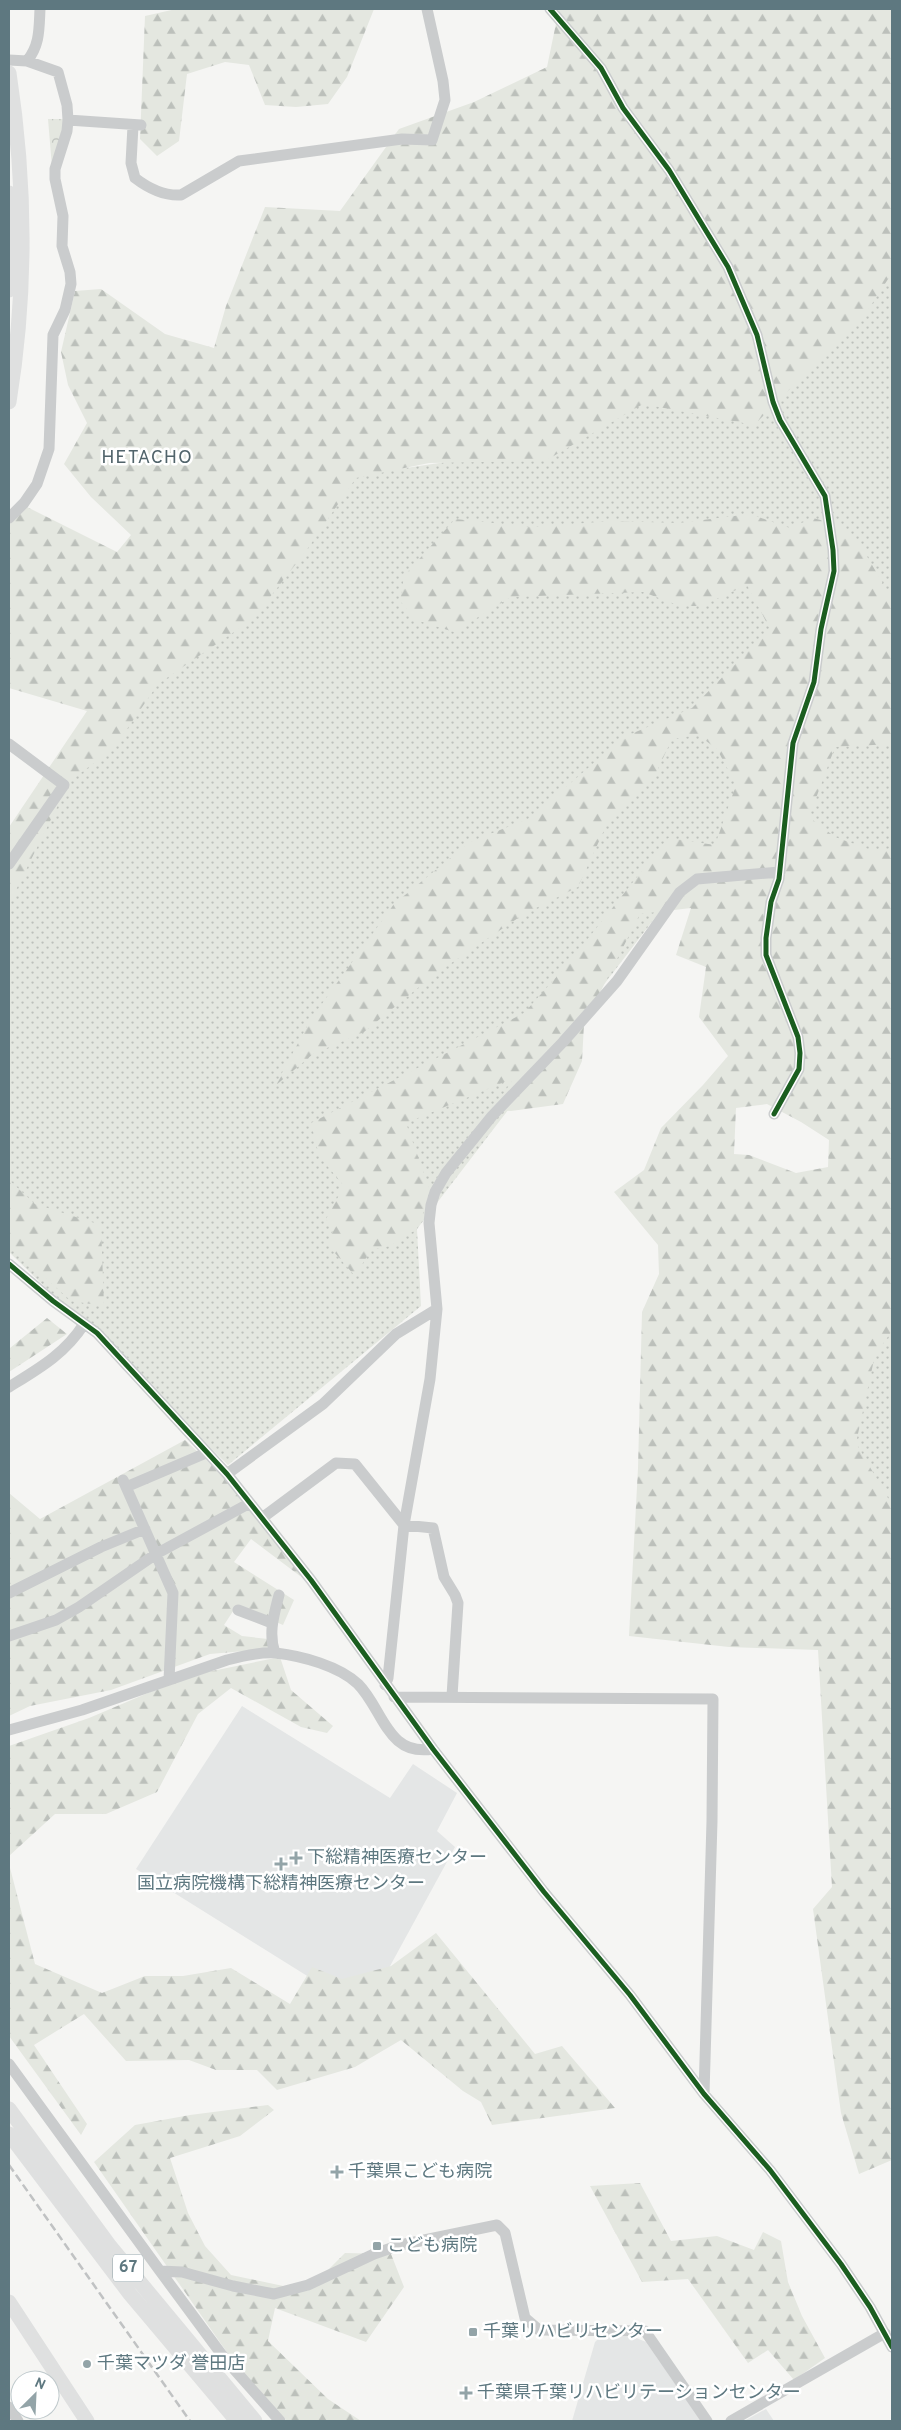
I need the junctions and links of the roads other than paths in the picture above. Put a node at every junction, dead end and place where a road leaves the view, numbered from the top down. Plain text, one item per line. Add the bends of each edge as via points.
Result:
1 (40, 9) edge
2 (427, 9) edge
3 (550, 9) edge
4 (9, 60) edge
5 (27, 61) junction
6 (9, 72) edge
7 (68, 120) junction
8 (9, 193) edge
9 (9, 290) edge
10 (9, 402) edge
11 (9, 518) edge
12 (9, 744) edge
13 (9, 864) edge
14 (780, 872) junction
15 (774, 1114) dead end
16 (9, 1264) edge
17 (437, 1309) junction
18 (84, 1324) junction
19 (9, 1386) edge
20 (206, 1453) junction
21 (227, 1474) junction
22 (250, 1503) junction
23 (262, 1518) junction
24 (404, 1525) junction
25 (145, 1529) junction
26 (156, 1554) junction
27 (9, 1593) edge
28 (279, 1595) dead end
29 (238, 1610) dead end
30 (272, 1623) junction
31 (9, 1636) edge
32 (275, 1653) junction
33 (169, 1680) junction
34 (385, 1685) junction
35 (452, 1696) junction
36 (394, 1697) junction
37 (9, 1730) edge
38 (433, 1749) junction
39 (9, 2064) edge
40 (704, 2094) junction
41 (9, 2109) edge
42 (9, 2134) edge
43 (160, 2271) junction
44 (9, 2302) edge
45 (885, 2333) junction
46 (892, 2347) edge
47 (9, 2407) edge
48 (18, 2421) edge
49 (87, 2421) edge
50 (237, 2421) edge
51 (255, 2421) edge
52 (280, 2421) edge
53 (707, 2421) edge
54 (731, 2421) edge

1 - 5 street via 39,41
2 - 7 street via 445,100 432,140 402,139 238,161 181,195 173,196 135,178 131,163 137,125
3 - 14 street via 601,68 622,108 669,170 728,267 757,335 780,420 825,496 834,550 834,571 821,629 814,682 793,743
4 - 5 street
5 - 7 street via 58,72
6 - 10 main road via 18,136 24,247 18,338
7 - 11 street via 55,169 63,216 62,246 71,284 65,310 53,335 49,449 37,484
8 - 9 main road
12 - 13 street via 64,785
14 - 15 street via 771,902 766,955 798,1037 799,1069
14 - 17 street via 697,880 680,892 616,981 492,1116 446,1173 431,1205 429,1223
16 - 18 street
17 - 21 street via 396,1334 324,1404
17 - 24 street via 430,1379
18 - 19 street via 76,1337 48,1364
18 - 20 street via 97,1333
20 - 21 street
20 - 25 street via 124,1484
21 - 22 street
22 - 23 street
22 - 26 street
23 - 24 street via 336,1463 355,1464
23 - 34 street via 311,1580
24 - 34 street
24 - 35 street via 433,1528 444,1577 456,1595
25 - 26 street
25 - 27 street
26 - 31 street via 56,1620
26 - 33 street via 173,1593
28 - 30 street
29 - 30 street
30 - 32 street via 271,1640
32 - 33 street via 246,1655
32 - 38 street via 312,1661 340,1672 358,1684 384,1724 407,1748 419,1751
33 - 37 street via 82,1710
34 - 36 street
35 - 36 street
35 - 40 street via 713,1699
36 - 38 street
38 - 40 street via 544,1892 630,1995
39 - 43 street
40 - 45 street via 776,2178 841,2264
41 - 51 main road, 67 via 104,2238
42 - 50 main road, 67 via 130,2294
43 - 52 street via 225,2359
43 - 53 street via 182,2272 274,2294 308,2285 374,2254 497,2225 505,2233 525,2318 539,2330 644,2331
44 - 49 main road
45 - 46 street
45 - 54 street
47 - 48 street

